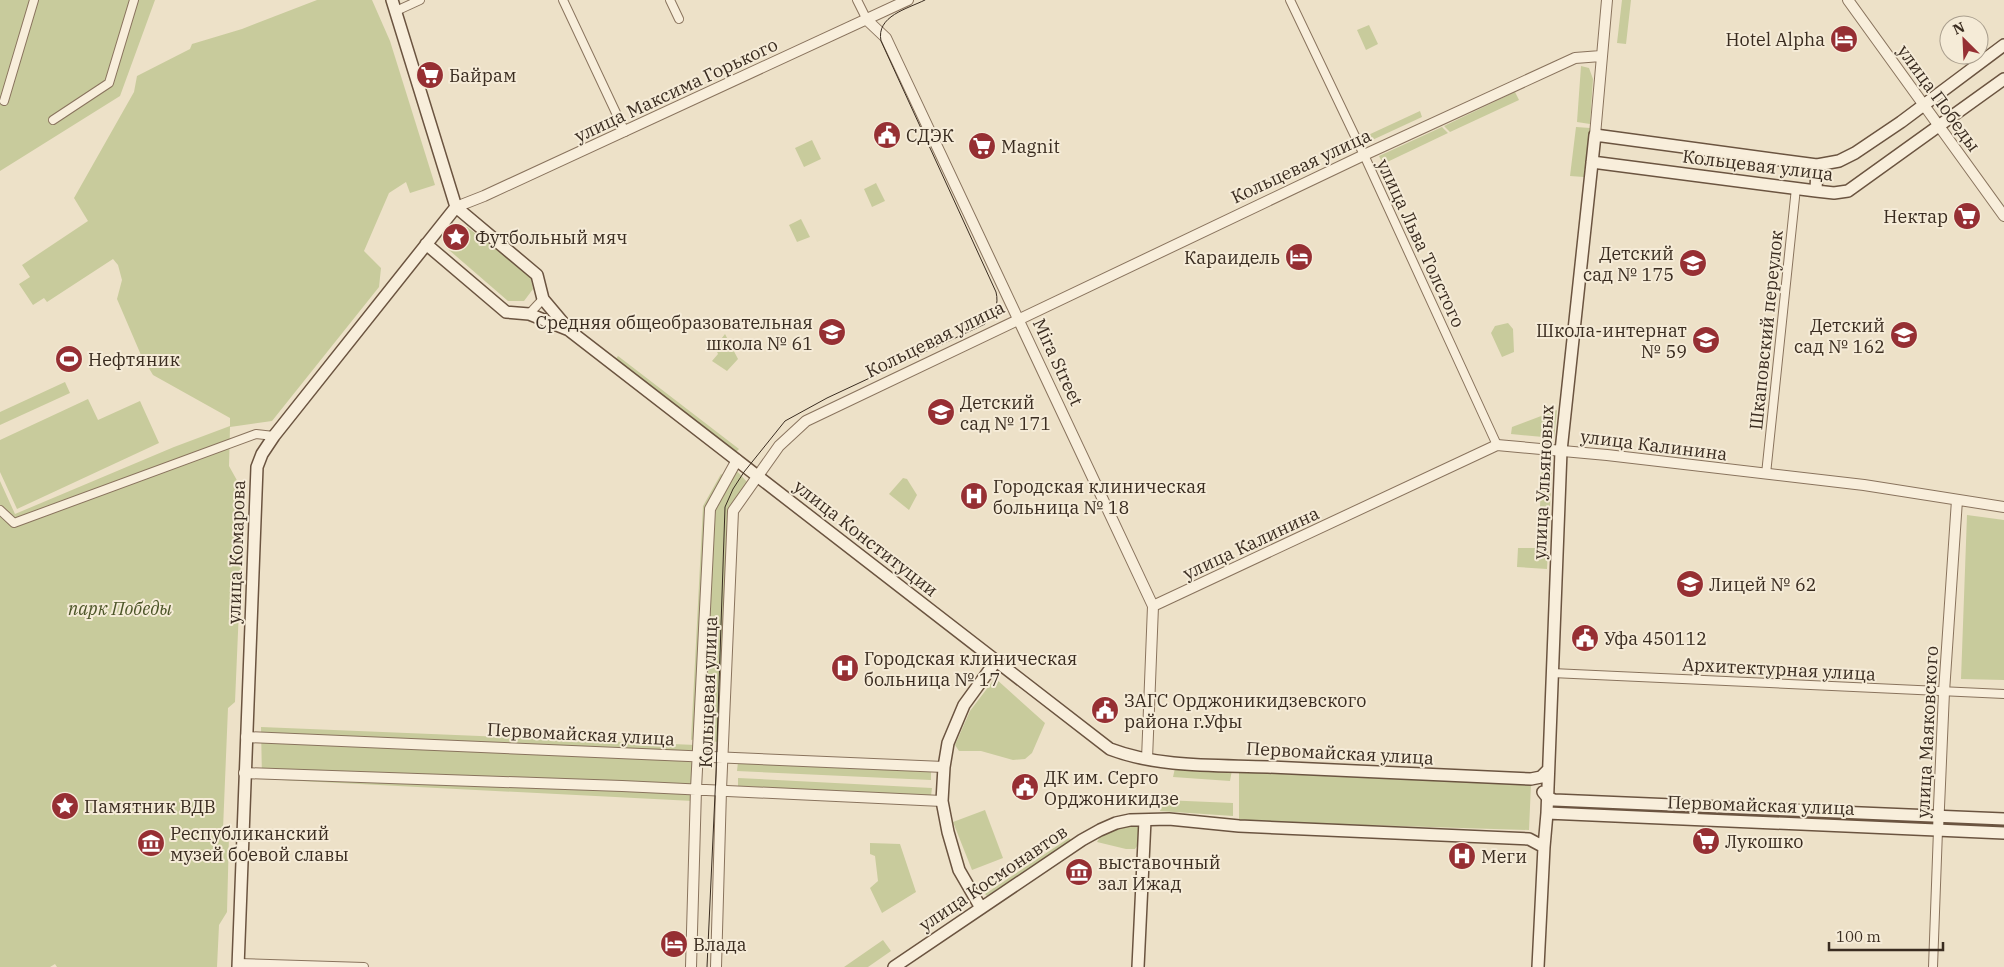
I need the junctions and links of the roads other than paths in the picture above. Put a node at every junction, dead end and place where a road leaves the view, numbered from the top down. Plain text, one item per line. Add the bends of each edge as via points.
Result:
1 (34, 0) edge
2 (134, 0) edge
3 (392, 0) edge
4 (420, 0) edge
5 (563, 0) edge
6 (670, 0) edge
7 (857, 0) edge
8 (908, 0) edge
9 (1290, 0) edge
10 (1607, 0) edge
11 (1848, 0) edge
12 (396, 11) junction
13 (679, 19) dead end
14 (866, 20) junction
15 (2004, 45) edge
16 (1601, 56) junction
17 (2004, 79) edge
18 (4, 101) dead end
19 (1923, 105) junction
20 (53, 120) dead end
21 (1939, 126) junction
22 (625, 132) junction
23 (1594, 135) junction
24 (1364, 155) junction
25 (1592, 162) junction
26 (1817, 165) junction
27 (1796, 188) junction
28 (1816, 191) junction
29 (456, 207) junction
30 (2004, 216) edge
31 (426, 244) junction
32 (543, 299) junction
33 (528, 314) junction
34 (1019, 319) junction
35 (570, 331) junction
36 (274, 436) junction
37 (1497, 445) junction
38 (1561, 450) junction
39 (737, 460) junction
40 (1766, 474) junction
41 (756, 476) junction
42 (1958, 500) junction
43 (2004, 507) edge
44 (0, 510) edge
45 (1153, 606) junction
46 (996, 661) junction
47 (1552, 673) junction
48 (1944, 692) junction
49 (2004, 694) edge
50 (246, 737) junction
51 (698, 757) junction
52 (724, 757) junction
53 (1147, 759) junction
54 (944, 767) junction
55 (1548, 770) junction
56 (244, 773) junction
57 (1531, 780) junction
58 (696, 789) junction
59 (721, 790) junction
60 (1547, 797) junction
61 (942, 801) junction
62 (1547, 813) junction
63 (1939, 816) junction
64 (2004, 819) edge
65 (1145, 820) junction
66 (1938, 830) junction
67 (2004, 833) edge
68 (1529, 839) junction
69 (1544, 847) junction
70 (981, 908) junction
71 (238, 965) edge
72 (364, 967) edge
73 (691, 967) edge
74 (716, 967) edge
75 (894, 967) edge
76 (1138, 967) edge
77 (1538, 967) edge
78 (1933, 967) edge

1 - 18 street
2 - 20 street via 109,84
3 - 12 main road
4 - 12 street
5 - 22 street
6 - 13 street
7 - 14 street, Mira Street
8 - 14 street, улица Максима Горького
9 - 24 street, улица Льва Толстого
10 - 16 street, улица Ульяновых
11 - 19 street, улица Победы
12 - 29 main road
14 - 22 street, улица Максима Горького
14 - 34 street, Mira Street via 886,38
15 - 19 main road, Кольцевая улица
16 - 23 street, улица Ульяновых
16 - 24 street, Кольцевая улица via 1575,58
17 - 21 main road, Кольцевая улица
19 - 21 street, улица Победы
19 - 26 main road, Кольцевая улица via 1855,153 1839,161
21 - 28 main road, Кольцевая улица via 1848,191
21 - 30 street, улица Победы
22 - 29 street, улица Максима Горького
23 - 25 main road, улица Ульяновых
23 - 26 main road, Кольцевая улица
24 - 34 street, Кольцевая улица
24 - 37 street, улица Льва Толстого
25 - 27 main road, Кольцевая улица
25 - 38 main road, улица Ульяновых
26 - 28 main road
27 - 28 main road, Кольцевая улица
27 - 40 street, Шкаповский переулок
29 - 31 main road, улица Комарова
29 - 32 main road, улица Конституции via 537,275
31 - 33 main road, улица Конституции via 506,312
31 - 36 main road, улица Комарова
32 - 33 street
32 - 35 main road, улица Конституции
33 - 35 main road, улица Конституции
34 - 41 street, Кольцевая улица via 806,421 779,446
34 - 45 street, Mira Street
35 - 39 main road, улица Конституции
36 - 44 street via 256,434 14,523
36 - 50 main road, улица Комарова via 257,467
37 - 38 street, улица Калинина
37 - 45 street, улица Калинина
38 - 40 street, улица Калинина
38 - 47 main road, улица Ульяновых
39 - 41 main road, улица Конституции
39 - 51 street, Кольцевая улица via 710,509
40 - 42 street, улица Калинина
41 - 46 main road, улица Конституции
41 - 52 street, Кольцевая улица via 733,511
42 - 43 street, улица Калинина
42 - 48 street, улица Маяковского
45 - 53 street, Mira Street
46 - 53 main road, улица Конституции via 1110,749 1130,757
46 - 54 main road via 964,705 948,743
47 - 48 street, Архитектурная улица
47 - 55 main road, улица Ульяновых
48 - 49 street, Архитектурная улица
48 - 63 street, улица Маяковского
50 - 51 street, Первомайская улица
50 - 56 main road, улица Комарова
51 - 52 street, Первомайская улица
51 - 58 street, Кольцевая улица
52 - 54 street, Первомайская улица
52 - 59 street, Кольцевая улица
53 - 57 main road, Первомайская улица
54 - 61 main road
55 - 57 main road
55 - 60 main road, улица Ульяновых
56 - 58 street
56 - 71 main road, улица Комарова
57 - 60 main road
58 - 59 street
58 - 73 street, Кольцевая улица
59 - 61 street
59 - 74 street, Кольцевая улица
60 - 62 main road, улица Ульяновых
60 - 63 main road, Первомайская улица via 1554,800
61 - 70 main road via 959,870
62 - 66 main road, Первомайская улица
62 - 68 main road
62 - 69 main road, улица Ульяновых
63 - 64 main road, Первомайская улица
63 - 66 street, улица Маяковского
65 - 68 main road
65 - 70 main road, улица Космонавтов via 1130,820 1100,830
65 - 76 main road
66 - 67 main road, Первомайская улица
66 - 78 street, улица Маяковского
68 - 69 main road
69 - 77 main road, улица Ульяновых
70 - 75 main road, улица Космонавтов
71 - 72 street

